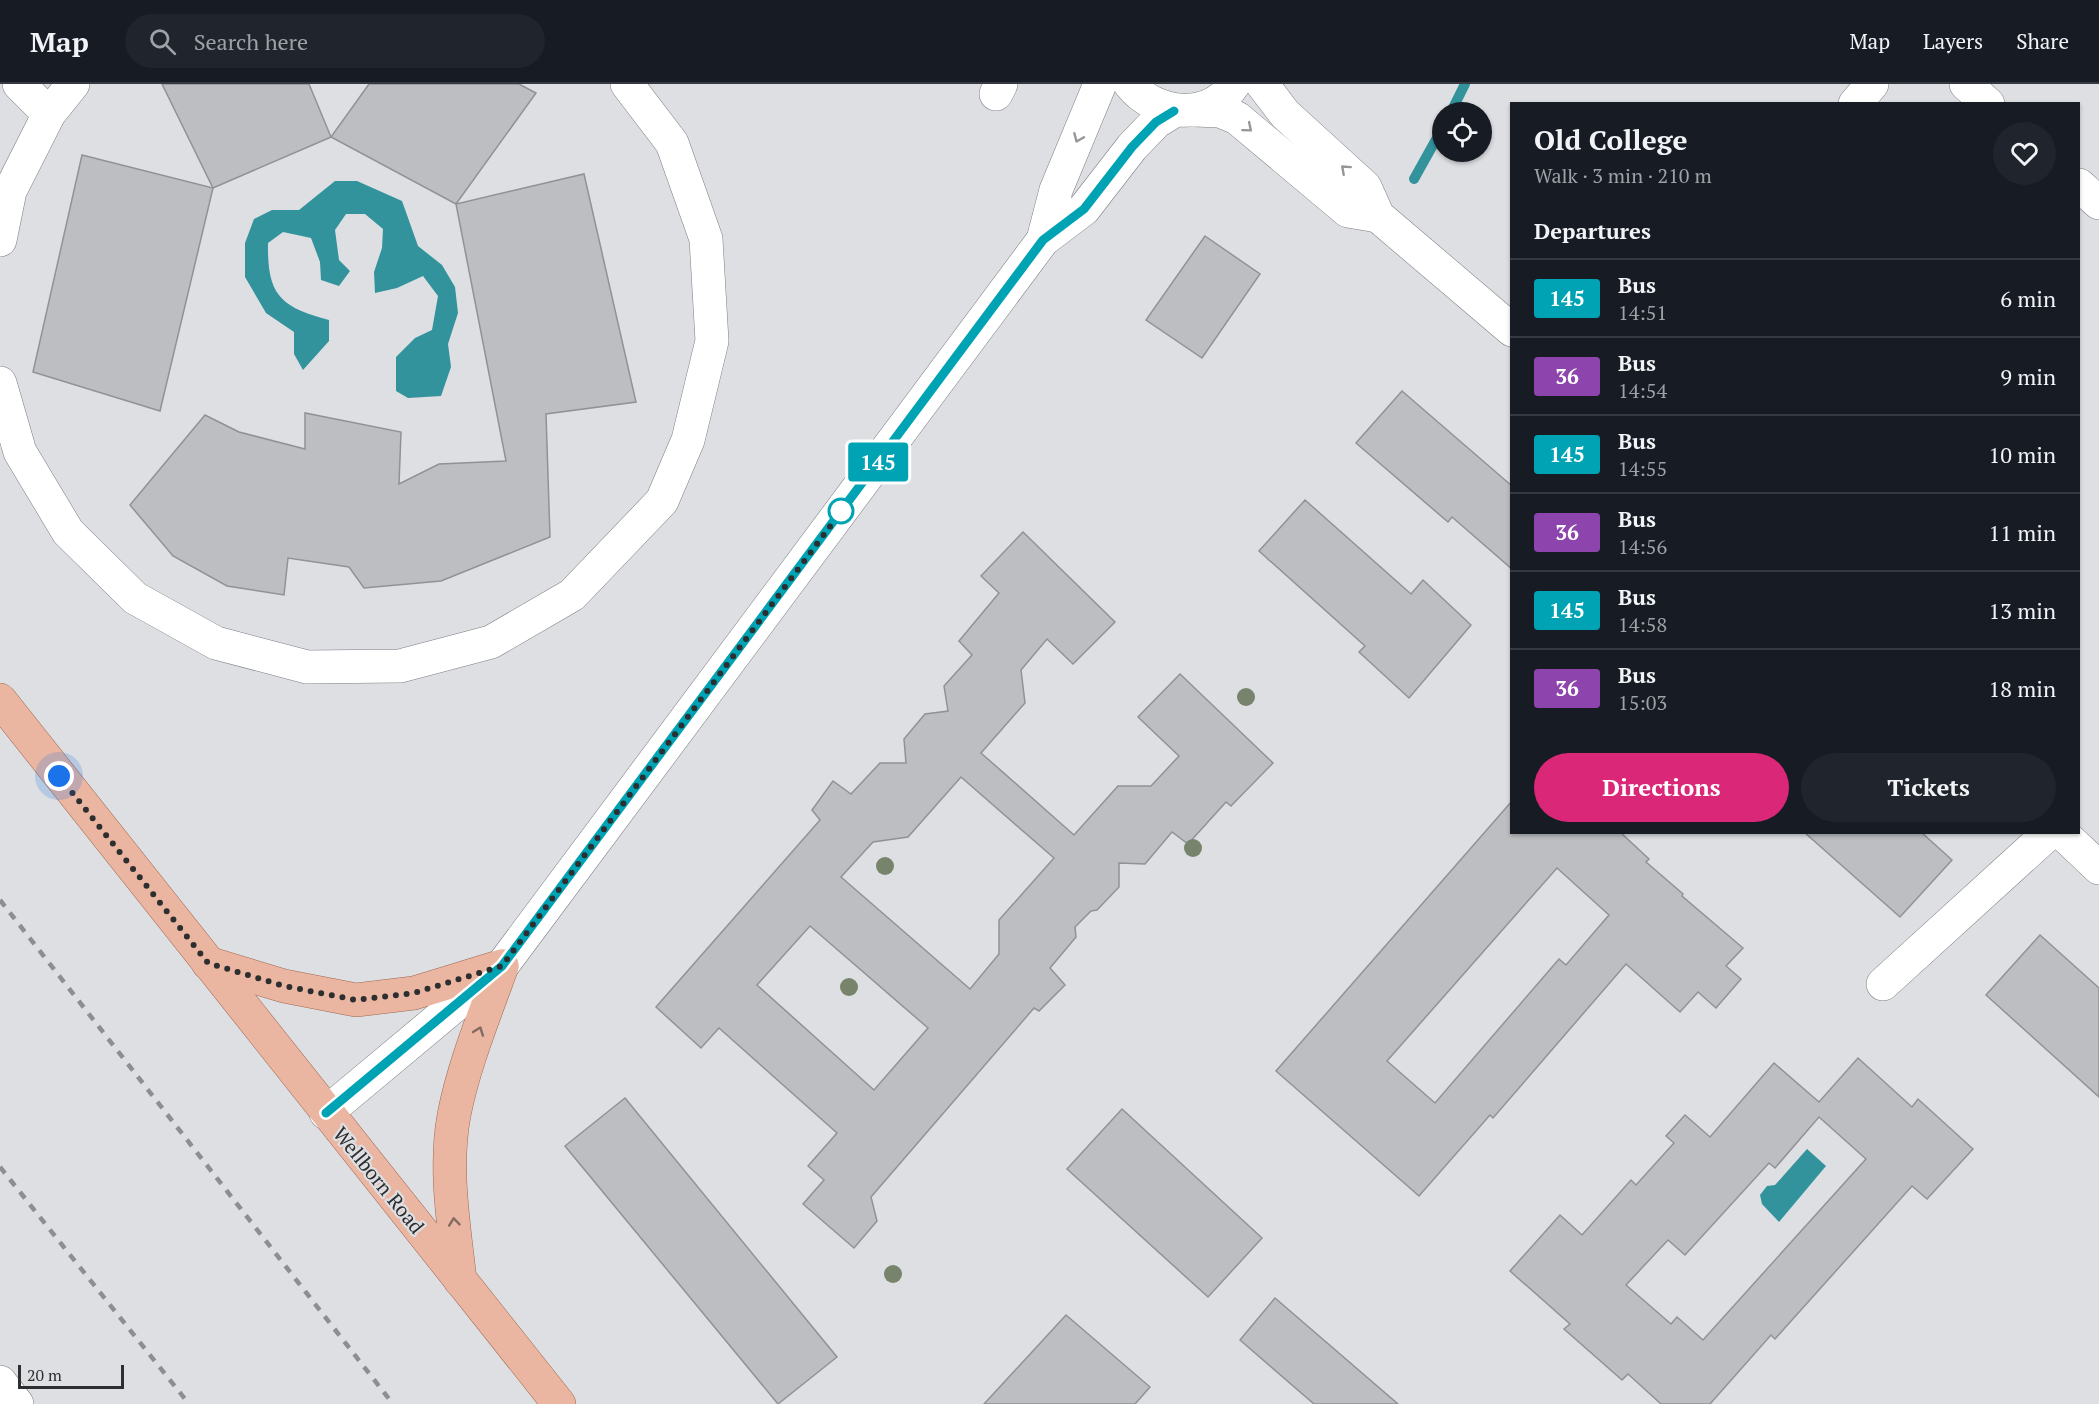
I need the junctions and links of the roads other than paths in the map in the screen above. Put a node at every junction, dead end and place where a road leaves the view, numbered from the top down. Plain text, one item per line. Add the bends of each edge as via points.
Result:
1 (19, 84) edge
2 (627, 84) edge
3 (1100, 84) edge
4 (1130, 84) edge
5 (1234, 84) edge
6 (1263, 84) edge
7 (1872, 84) edge
8 (1966, 84) edge
9 (69, 86) edge
10 (1857, 102) edge
11 (1986, 102) edge
12 (1184, 110) junction
13 (49, 114) junction
14 (2080, 186) edge
15 (2099, 203) edge
16 (1378, 216) junction
17 (0, 240) edge
18 (1043, 240) junction
19 (1510, 328) edge
20 (0, 383) edge
21 (0, 700) edge
22 (2048, 834) edge
23 (2063, 834) edge
24 (2099, 868) edge
25 (208, 963) junction
26 (502, 966) junction
27 (1883, 984) dead end
28 (326, 1113) junction
29 (460, 1280) junction
30 (0, 1382) edge
31 (557, 1403) edge
32 (17, 1404) edge

1 - 13 street
2 - 20 street via 672,142 706,239 712,341 688,440 662,501 572,595 491,642 400,666 307,667 216,643 135,598 68,532 20,452
3 -> 18 street via 1056,190
4 - 12 street via 1154,105
5 - 12 street via 1215,102
16 -> 6 street via 1365,186 1285,114
7 - 10 street
8 - 11 street
9 - 13 street
12 -> 16 street via 1220,111 1237,118 1348,211
12 - 18 street via 1156,122 1084,209
13 - 17 street via 10,191
14 - 15 street
16 - 19 street
18 - 26 street
21 - 25 main road, Wellborn Road
22 - 27 street
23 - 24 street
25 - 26 main road via 284,986 356,1000 414,993
25 - 28 main road, Wellborn Road
26 - 28 street
29 -> 26 main road via 450,1179 454,1115
28 - 29 main road, Wellborn Road
29 - 31 main road, Wellborn Road
30 - 32 street

